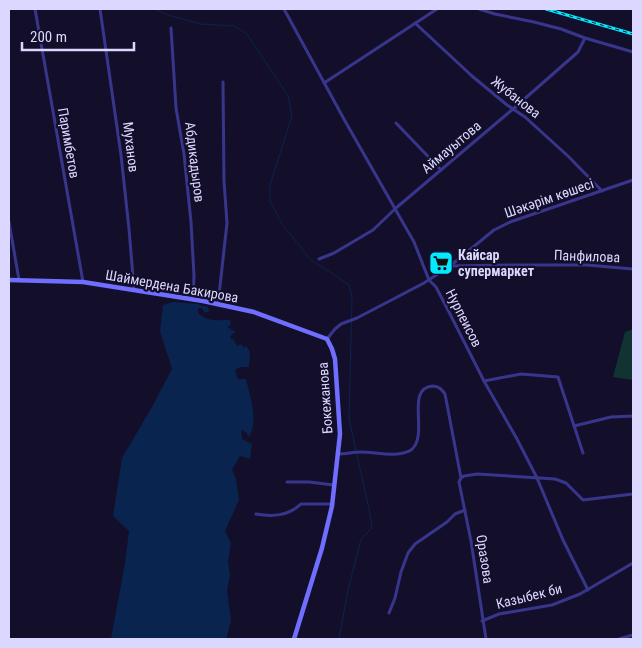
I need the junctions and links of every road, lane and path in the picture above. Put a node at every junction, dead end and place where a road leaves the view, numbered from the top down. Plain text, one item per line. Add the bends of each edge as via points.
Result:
1 (35, 9) edge
2 (100, 9) edge
3 (284, 9) edge
4 (437, 9) edge
5 (479, 9) edge
6 (415, 23) junction
7 (171, 28) dead end
8 (585, 38) junction
9 (633, 52) edge
10 (223, 82) dead end
11 (324, 83) junction
12 (513, 110) junction
13 (396, 123) dead end
14 (441, 170) junction
15 (633, 180) edge
16 (602, 191) junction
17 (396, 208) junction
18 (9, 222) edge
19 (319, 259) dead end
20 (450, 266) junction
21 (633, 269) edge
22 (9, 280) edge
23 (429, 280) junction
24 (19, 281) junction
25 (83, 282) junction
26 (134, 290) junction
27 (193, 300) junction
28 (218, 304) junction
29 (327, 340) junction
30 (484, 381) junction
31 (633, 416) edge
32 (574, 426) junction
33 (583, 453) dead end
34 (338, 454) junction
35 (536, 478) junction
36 (460, 480) junction
37 (287, 482) dead end
38 (334, 485) junction
39 (633, 494) edge
40 (332, 504) junction
41 (465, 510) junction
42 (256, 514) dead end
43 (633, 562) edge
44 (588, 590) junction
45 (389, 613) dead end
46 (482, 621) junction
47 (633, 635) edge
48 (294, 639) edge
49 (486, 639) edge
50 (619, 639) edge

1 - 25 street, Паримбетов
2 - 26 street, Муханов via 121,155
3 - 11 street, Нурпеисов
4 - 6 street
5 - 8 street
6 - 11 street
6 - 12 street, Жубанова
7 - 27 street, Абдикадыров via 176,108 191,222
8 - 9 street
8 - 12 street, Аймауытова via 578,52
10 - 28 street via 227,223
11 - 17 street, Нурпеисов
12 - 14 street, Аймауытова
12 - 16 street, Жубанова via 569,157
13 - 14 street
14 - 17 street, Аймауытова
15 - 16 street, Шәкәрім көшесі
16 - 20 street, Шәкәрім көшесі via 510,222 494,230
17 - 19 street, Аймауытова via 373,230
17 - 23 street, Нурпеисов
18 - 24 street
20 - 21 street, Панфилова via 587,265
20 - 23 street, Шәкәрім көшесі
22 - 24 street, Шаймердена Бакирова
23 - 29 street, Шәкәрім көшесі via 341,324
23 - 30 street, Нурпеисов via 436,287
24 - 25 street, Шаймердена Бакирова
25 - 26 street, Шаймердена Бакирова
26 - 27 street, Шаймердена Бакирова
27 - 28 street, Шаймердена Бакирова
28 - 29 street, Шаймердена Бакирова via 254,312
29 - 34 street, Бокежанова via 335,359 340,434
30 - 32 street via 521,374 558,377
30 - 35 street, Нурпеисов
31 - 32 street via 611,417
32 - 33 street
34 - 36 street, Оразова via 410,450 418,437 419,398 426,388 436,386 446,394
34 - 38 street, Бокежанова
35 - 36 street via 477,474
35 - 39 street via 566,483 583,500
35 - 44 street, Нурпеисов
36 - 41 street, Оразова
37 - 38 street
38 - 40 street, Бокежанова
40 - 42 street via 301,504 287,513
40 - 48 street, Бокежанова
41 - 45 street via 415,544 408,553
41 - 46 street, Оразова
43 - 44 street, Казыбек би
44 - 46 street, Казыбек би via 552,604 499,614
46 - 49 street, Оразова
47 - 50 street

